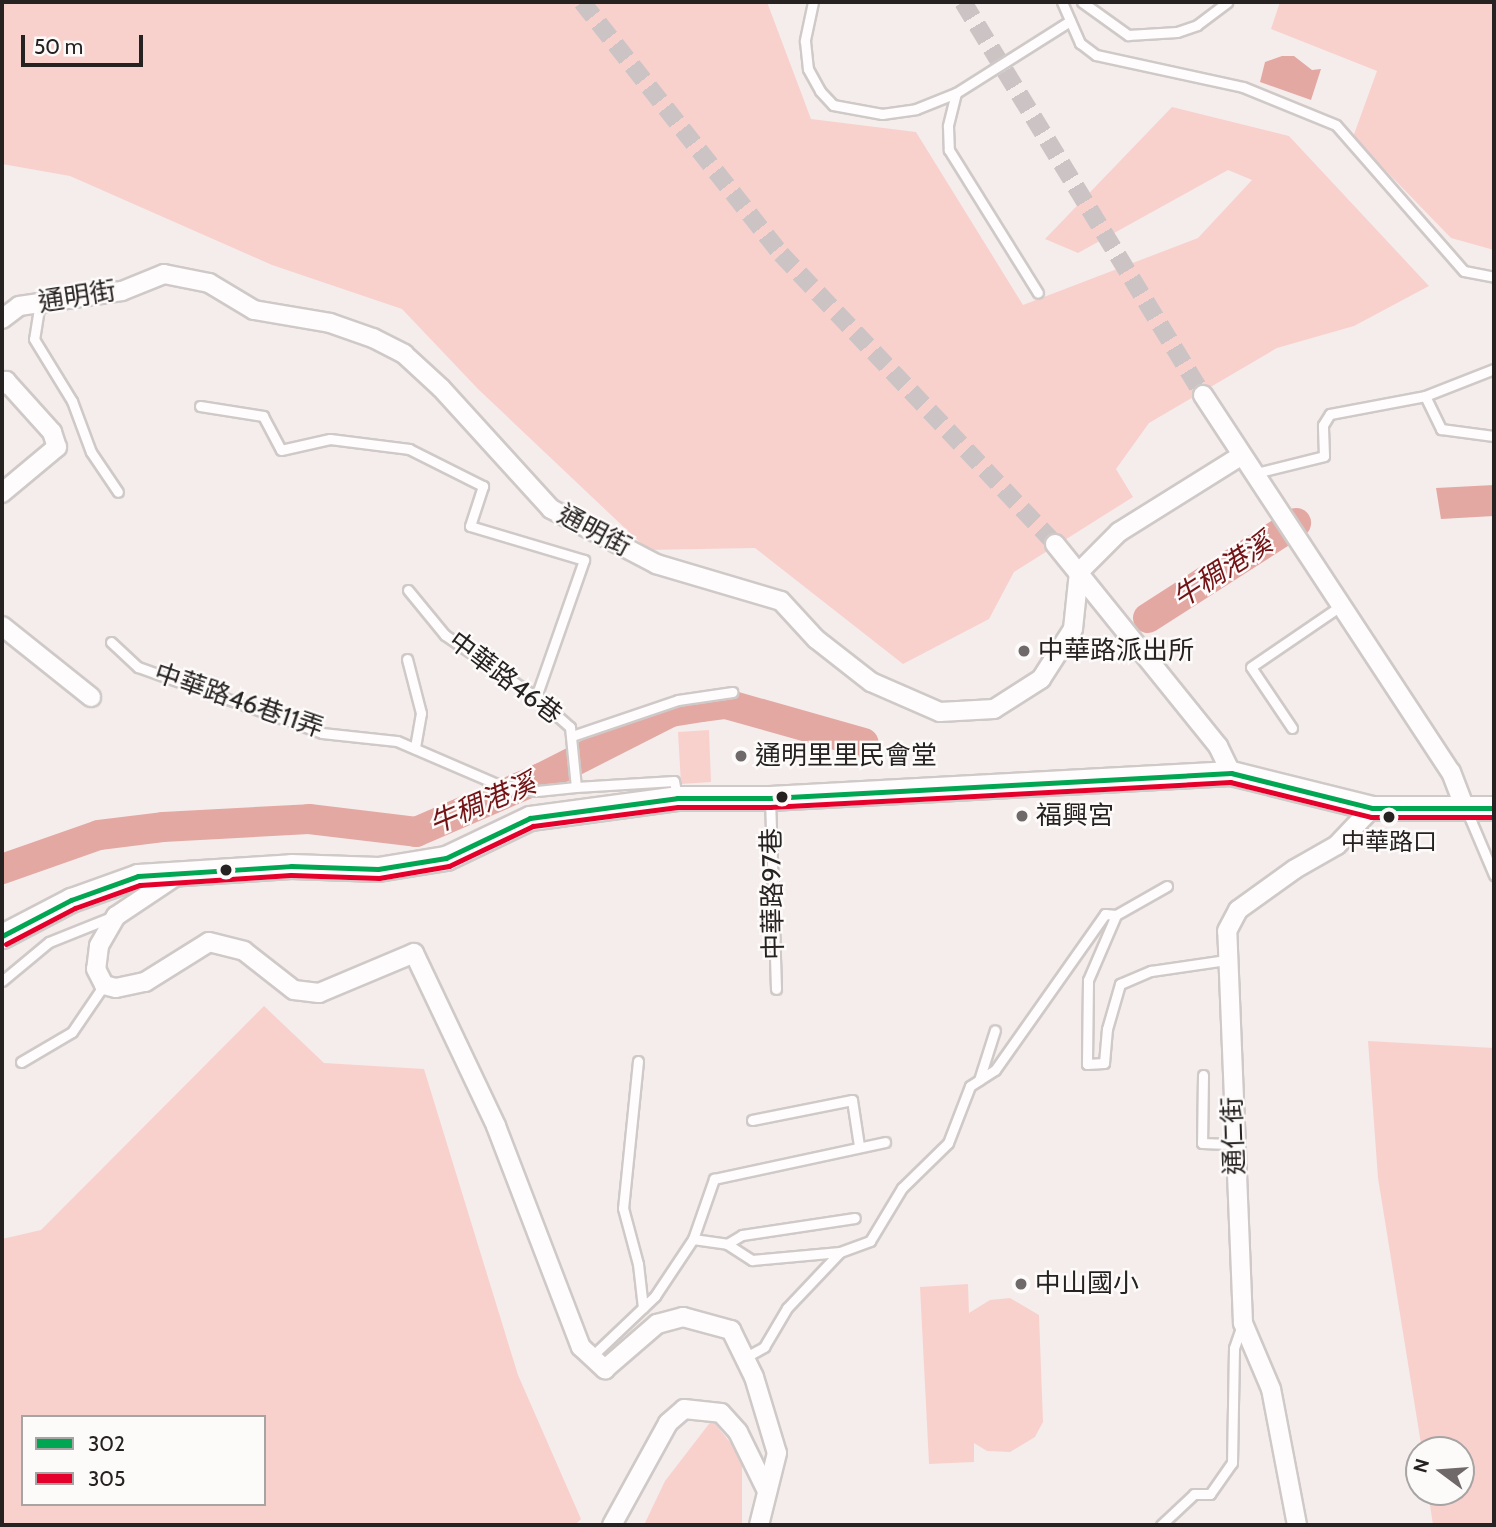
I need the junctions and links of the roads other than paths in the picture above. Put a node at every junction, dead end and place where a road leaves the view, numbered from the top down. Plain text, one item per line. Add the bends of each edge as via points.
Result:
1 (813, 2) edge
2 (1062, 2) edge
3 (1082, 2) edge
4 (1227, 2) edge
5 (1070, 21) junction
6 (956, 93) junction
7 (1494, 277) edge
8 (1038, 293) dead end
9 (40, 302) junction
10 (2, 318) edge
11 (1494, 369) edge
12 (2, 385) edge
13 (1203, 395) tunnel mouth
14 (1425, 396) junction
15 (200, 406) dead end
16 (1494, 436) edge
17 (1242, 455) junction
18 (1256, 473) junction
19 (118, 492) dead end
20 (2, 493) edge
21 (1055, 544) tunnel mouth
22 (1079, 572) junction
23 (408, 590) dead end
24 (1344, 604) junction
25 (2, 626) edge
26 (111, 642) dead end
27 (407, 659) dead end
28 (732, 692) dead end
29 (536, 696) junction
30 (91, 697) dead end
31 (1292, 728) dead end
32 (572, 739) junction
33 (415, 748) junction
34 (1231, 773) junction
35 (576, 783) junction
36 (677, 798) junction
37 (770, 798) junction
38 (1372, 808) junction
39 (1465, 808) junction
40 (1494, 808) edge
41 (184, 870) junction
42 (1494, 875) edge
43 (1167, 886) dead end
44 (1116, 915) junction
45 (116, 916) junction
46 (2, 936) edge
47 (1226, 960) junction
48 (2, 981) edge
49 (104, 985) junction
50 (776, 989) dead end
51 (995, 1030) dead end
52 (21, 1062) dead end
53 (638, 1062) dead end
54 (1203, 1075) dead end
55 (979, 1080) junction
56 (752, 1120) dead end
57 (885, 1142) dead end
58 (1234, 1144) junction
59 (859, 1146) junction
60 (855, 1217) dead end
61 (693, 1239) junction
62 (727, 1244) junction
63 (840, 1252) junction
64 (643, 1308) junction
65 (1242, 1323) junction
66 (746, 1357) junction
67 (590, 1358) junction
68 (767, 1491) junction
69 (612, 1525) edge
70 (759, 1525) edge
71 (1161, 1525) edge
72 (1297, 1525) edge

1 - 6 lane via 806,29 808,69 833,104 882,114 916,109
2 - 5 lane
3 - 4 lane via 1128,35 1177,32 1197,25
5 - 6 lane
5 - 7 lane via 1080,43 1096,55 1243,87 1336,125 1464,271
6 - 8 lane via 948,126 949,150
9 - 10 street, 通明街 via 19,306
9 - 19 lane via 34,340 72,401 91,452
9 - 22 street, 通明街 via 122,291 164,274 209,283 254,310 330,323 373,338 404,354 441,388 551,509 656,564 781,601 816,639 871,682 940,712 994,709 1041,679 1073,629
11 - 14 lane
12 - 20 street via 6,381 52,432 57,447
13 - 17 street
14 - 16 lane via 1441,429
14 - 18 lane via 1330,414 1322,425 1324,456
15 - 29 lane via 263,416 281,450 330,439 409,449 483,486 470,526 584,560
17 - 18 street
17 - 22 street via 1119,532
18 - 24 street
21 - 22 street
22 - 34 street via 1218,746
23 - 29 lane, 中華路46巷 via 445,635
24 - 31 lane via 1251,667
24 - 39 street via 1451,772
25 - 30 street
26 - 33 lane, 中華路46巷11弄 via 138,667 309,729 397,741
27 - 33 lane via 421,713
28 - 32 lane via 678,700
29 - 32 lane, 中華路46巷 via 569,727
32 - 35 lane, 中華路46巷
33 - 35 lane, 中華路46巷11弄 via 499,785 537,791
34 - 37 street
34 - 38 street
35 - 36 lane via 674,781
36 - 37 street
36 - 41 street via 530,818 446,858 377,869
37 - 50 lane, 中華路97巷
38 - 39 street
38 - 47 street, 通仁街 via 1337,845 1238,910 1227,931
39 - 40 street
39 - 42 lane
41 - 45 street
41 - 46 street via 138,876 105,887
43 - 44 lane
44 - 47 lane via 1088,980 1087,1063 1104,1063 1107,1028 1120,984 1151,971
44 - 55 lane via 1105,914 995,1070
45 - 48 lane via 49,942
45 - 49 street via 99,946 96,969
47 - 58 street, 通仁街
49 - 52 lane via 72,1032
49 - 67 street via 116,988 145,982 209,942 244,951 294,990 319,993 414,953 496,1126 581,1347
51 - 55 lane
53 - 64 lane via 624,1208
54 - 58 lane via 1202,1143
55 - 63 lane via 970,1086 948,1143 902,1188 870,1241
56 - 59 lane via 852,1100
57 - 59 lane
58 - 65 street, 通仁街
59 - 61 lane via 714,1179
60 - 62 lane via 742,1235
61 - 62 lane
61 - 64 lane
62 - 63 lane via 752,1260
63 - 66 lane via 787,1308 764,1347
64 - 67 lane
65 - 71 lane via 1234,1348 1232,1463 1210,1494 1194,1494
65 - 72 street, 通仁街 via 1271,1389
66 - 67 street via 731,1331 683,1317 656,1324 605,1369
66 - 68 street via 777,1453
68 - 69 street via 738,1432 721,1413 684,1409 668,1423
68 - 70 street

